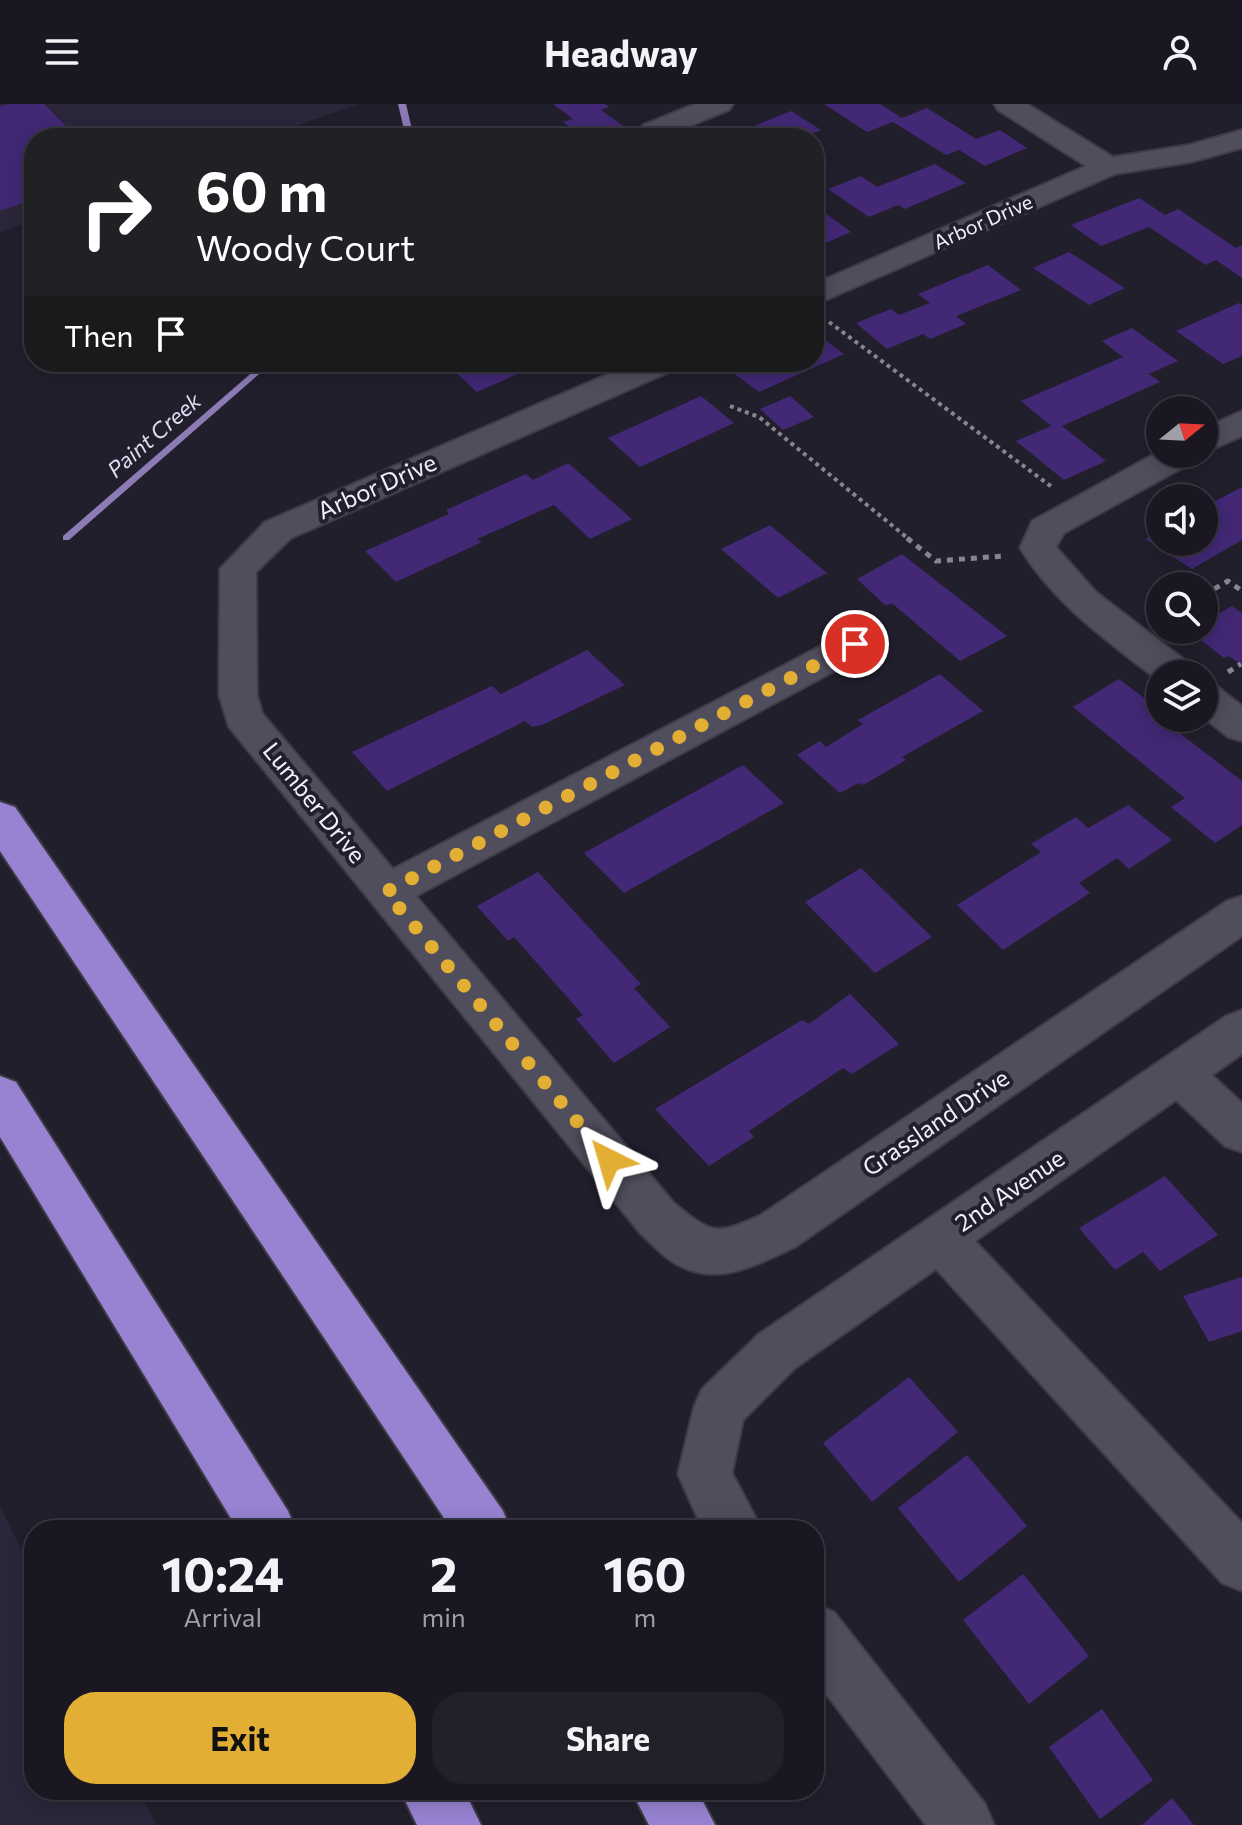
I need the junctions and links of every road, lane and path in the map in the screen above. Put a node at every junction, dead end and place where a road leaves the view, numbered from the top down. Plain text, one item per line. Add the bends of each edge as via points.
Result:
1 (719, 104) edge
2 (1008, 104) edge
3 (660, 128) edge
4 (1238, 136) edge
5 (1108, 167) junction
6 (824, 308) edge
7 (824, 311) edge
8 (641, 372) edge
9 (730, 406) dead end
10 (1242, 422) edge
11 (1218, 435) edge
12 (1156, 468) edge
13 (1062, 495) dead end
14 (1006, 556) dead end
15 (1218, 587) edge
16 (1242, 591) edge
17 (855, 644) dead end
18 (1158, 660) edge
19 (1218, 708) edge
20 (243, 717) joint
21 (1242, 727) edge
22 (0, 818) edge
23 (386, 892) junction
24 (1242, 913) edge
25 (1242, 1029) edge
26 (1180, 1075) junction
27 (0, 1096) edge
28 (1242, 1132) edge
29 (629, 1185) joint
30 (941, 1239) junction
31 (263, 1520) edge
32 (477, 1520) edge
33 (728, 1520) edge
34 (1242, 1563) edge
35 (824, 1645) edge
36 (436, 1800) edge
37 (668, 1800) edge
38 (451, 1825) edge
39 (685, 1825) edge
40 (964, 1825) edge

1 - 3 street
2 - 5 street
4 - 5 street, Arbor Drive
5 - 6 street, Arbor Drive
7 - 13 path
8 - 20 street, Arbor Drive via 278,530 238,569 238,695
9 - 14 path via 759,417 936,561
10 - 11 street
12 - 18 street via 1045,529 1038,548 1078,596
15 - 16 path via 1228,581
17 - 23 street
19 - 21 street
20 - 23 street, Lumber Drive
22 - 32 highway
23 - 29 street, Lumber Drive
24 - 29 street, Grassland Drive via 778,1231 732,1252 694,1249
25 - 26 street, 2nd Avenue
26 - 28 street
26 - 30 street, 2nd Avenue
27 - 31 highway
30 - 33 street, 2nd Avenue via 777,1351 720,1407 705,1474
30 - 34 street
35 - 40 street
36 - 38 highway
37 - 39 highway

